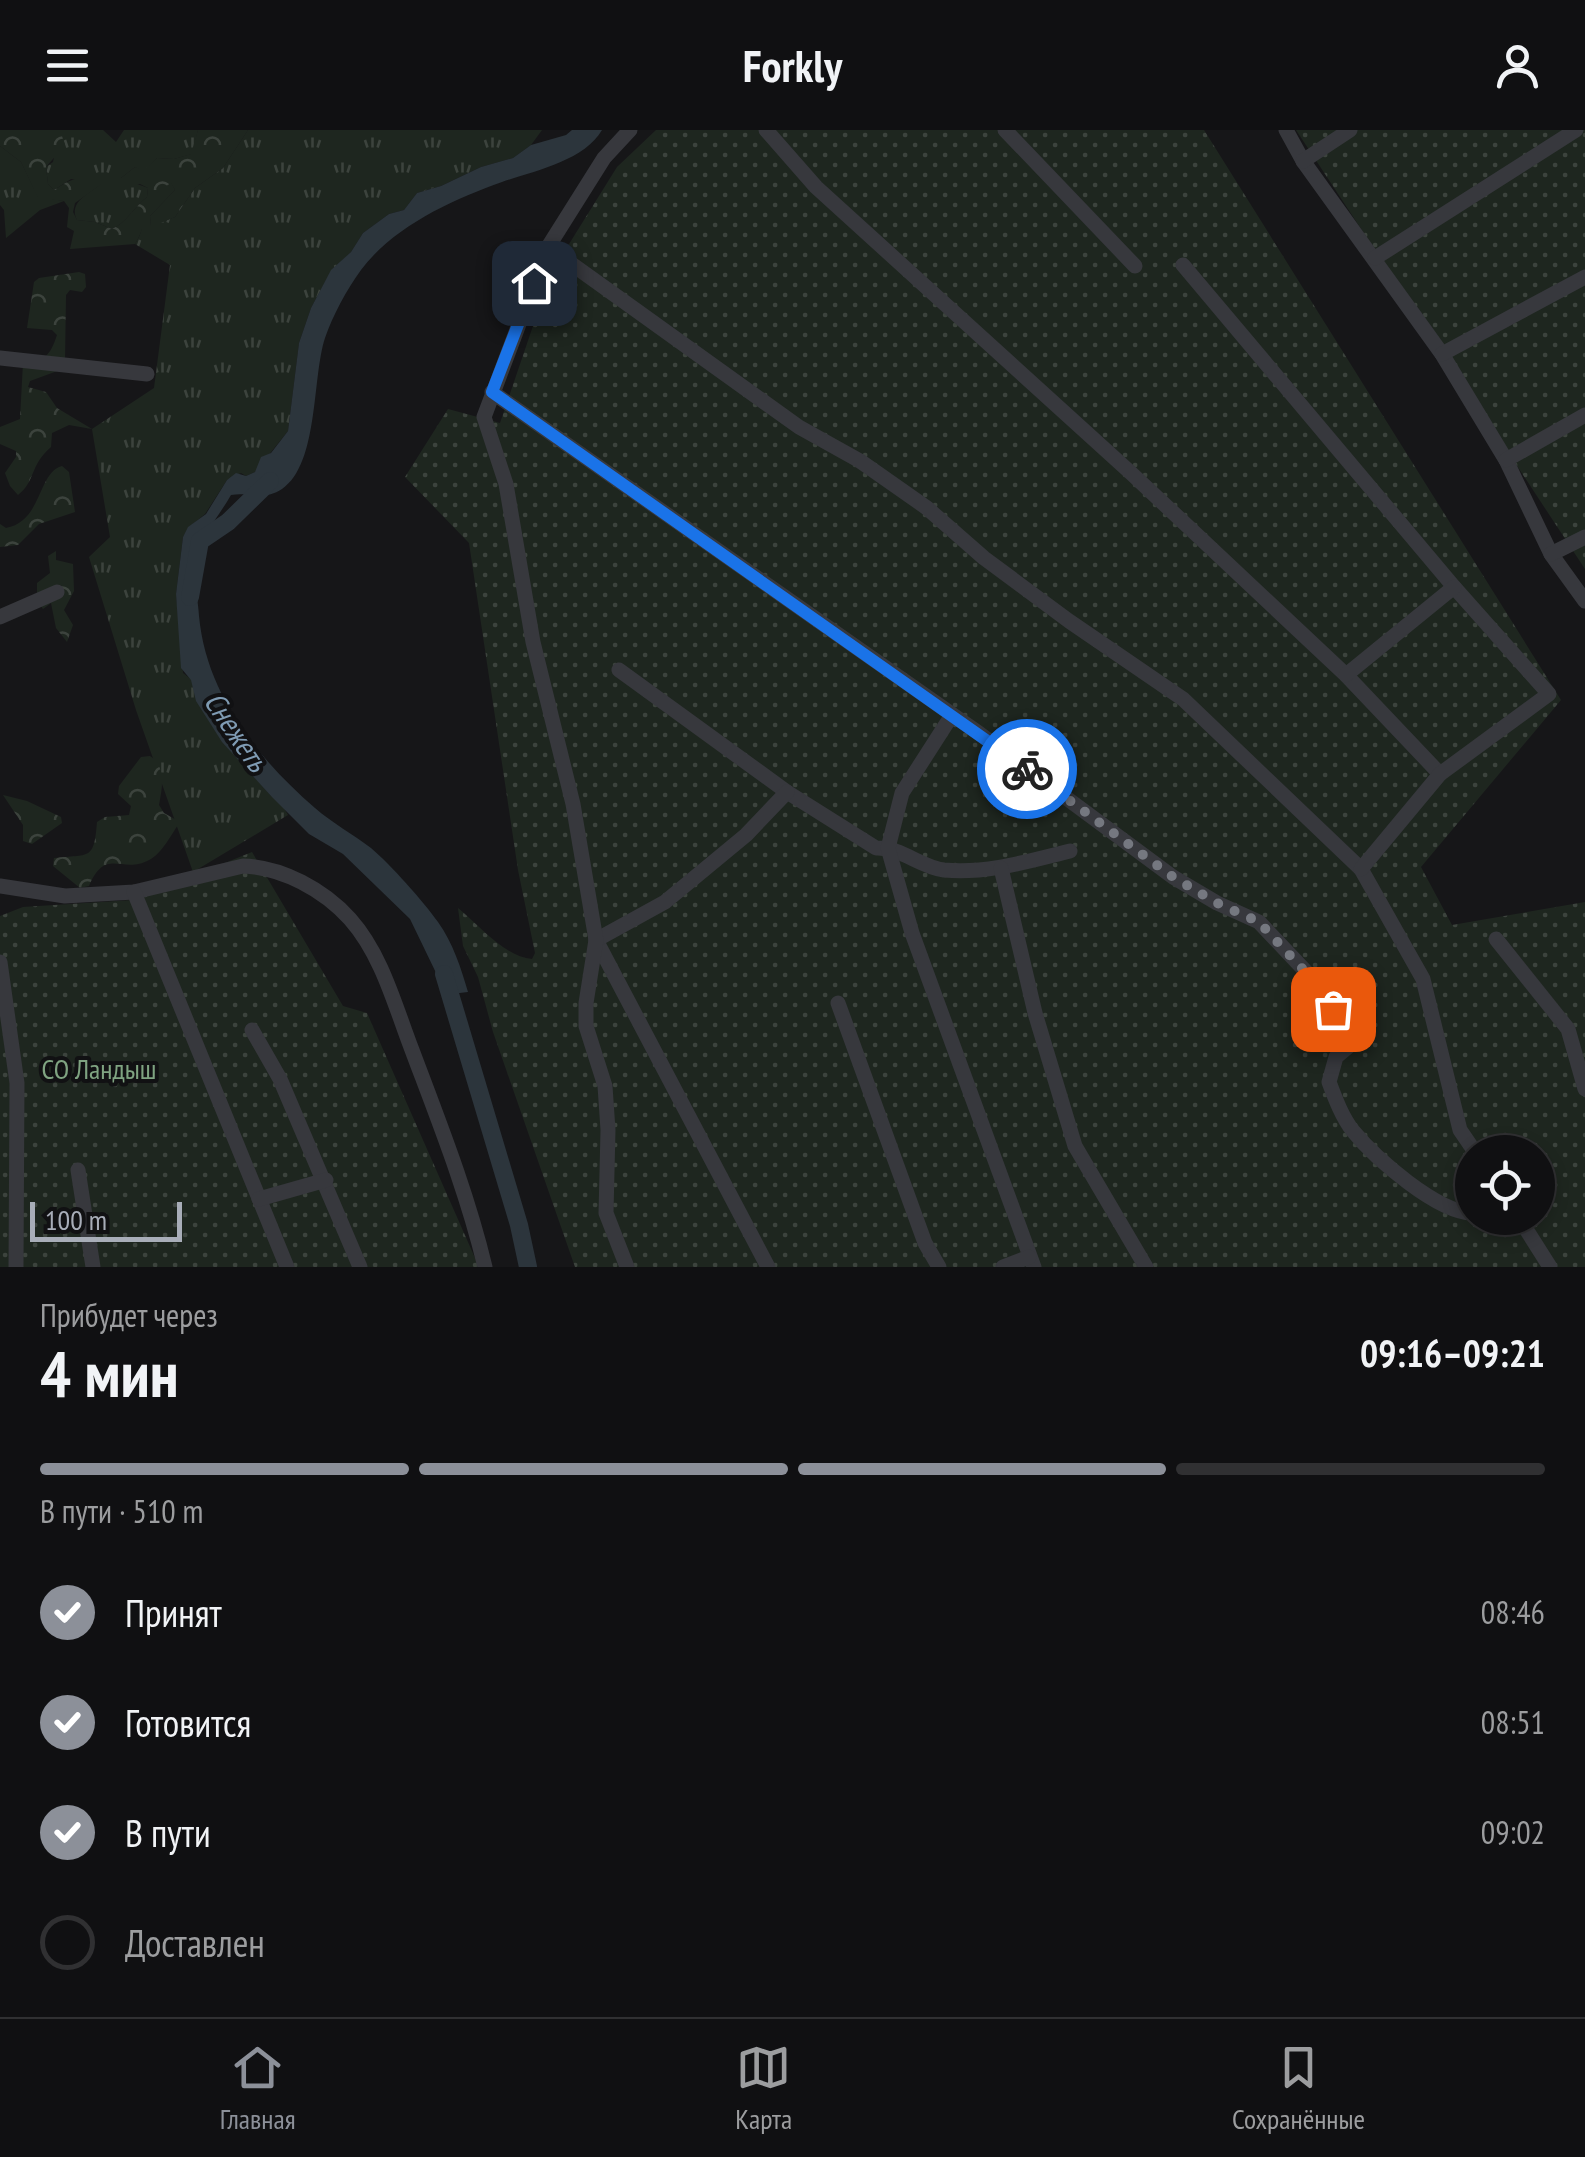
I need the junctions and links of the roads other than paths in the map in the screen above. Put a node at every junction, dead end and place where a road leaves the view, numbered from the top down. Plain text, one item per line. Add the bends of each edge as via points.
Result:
1 (630, 130) edge
2 (766, 130) edge
3 (1006, 130) edge
4 (1286, 130) edge
5 (1350, 130) edge
6 (1576, 130) edge
7 (1303, 160) junction
8 (548, 247) junction
9 (1375, 258) junction
10 (1183, 265) dead end
11 (1135, 266) dead end
12 (1585, 277) edge
13 (1442, 354) junction
14 (0, 358) edge
15 (147, 374) dead end
16 (492, 392) junction
17 (1585, 415) edge
18 (1506, 460) junction
19 (1585, 537) edge
20 (1551, 554) junction
21 (1454, 587) junction
22 (57, 592) dead end
23 (1585, 601) edge
24 (0, 617) edge
25 (619, 670) dead end
26 (1346, 675) junction
27 (952, 715) junction
28 (1440, 774) junction
29 (788, 792) junction
30 (888, 848) junction
31 (1070, 851) dead end
32 (1001, 868) junction
33 (1361, 868) junction
34 (0, 886) edge
35 (134, 892) junction
36 (1496, 939) dead end
37 (596, 940) junction
38 (0, 962) edge
39 (838, 1003) dead end
40 (252, 1030) dead end
41 (1585, 1089) edge
42 (1463, 1135) edge
43 (78, 1170) dead end
44 (326, 1180) junction
45 (259, 1200) junction
46 (1455, 1211) edge
47 (1530, 1235) edge
48 (1032, 1262) edge
49 (16, 1267) edge
50 (93, 1267) edge
51 (287, 1267) edge
52 (360, 1267) edge
53 (485, 1267) edge
54 (626, 1267) edge
55 (768, 1267) edge
56 (939, 1267) edge
57 (1003, 1267) edge
58 (1146, 1267) edge
59 (1550, 1267) edge

1 - 8 street via 604,158
2 - 26 street via 816,187
3 - 11 street
4 - 7 street
5 - 7 street
6 - 9 street
7 - 9 street
8 - 16 street
8 - 33 street via 784,417 913,498 1068,621 1183,699
9 - 13 street
10 - 21 street
12 - 13 street
13 - 18 street
14 - 15 street
16 - 27 street
16 - 37 street via 484,418 506,484
17 - 18 street
18 - 20 street
19 - 20 street
20 - 23 street
21 - 26 street
21 - 28 street via 1549,694
22 - 24 street
25 - 29 street
26 - 28 street
27 - 30 street via 902,794
27 - 46 street via 1173,877 1259,922 1310,977 1355,1042 1336,1058 1328,1082 1353,1130 1404,1178
28 - 33 street
29 - 30 street via 876,848
29 - 37 street via 664,902
30 - 32 street via 941,870
30 - 48 street via 912,933
31 - 32 street
32 - 58 street via 1075,1146
33 - 42 street via 1423,979
34 - 35 street via 65,896
35 - 45 street
35 - 53 street via 260,866 300,881 350,918 378,960 470,1206
36 - 41 street via 1568,1028
37 - 54 street via 586,1026 605,1086 606,1213
37 - 55 street
38 - 49 street via 17,1082
39 - 56 street
40 - 44 street
43 - 50 street
44 - 45 street
44 - 52 street
45 - 51 street
47 - 59 street
48 - 57 street

